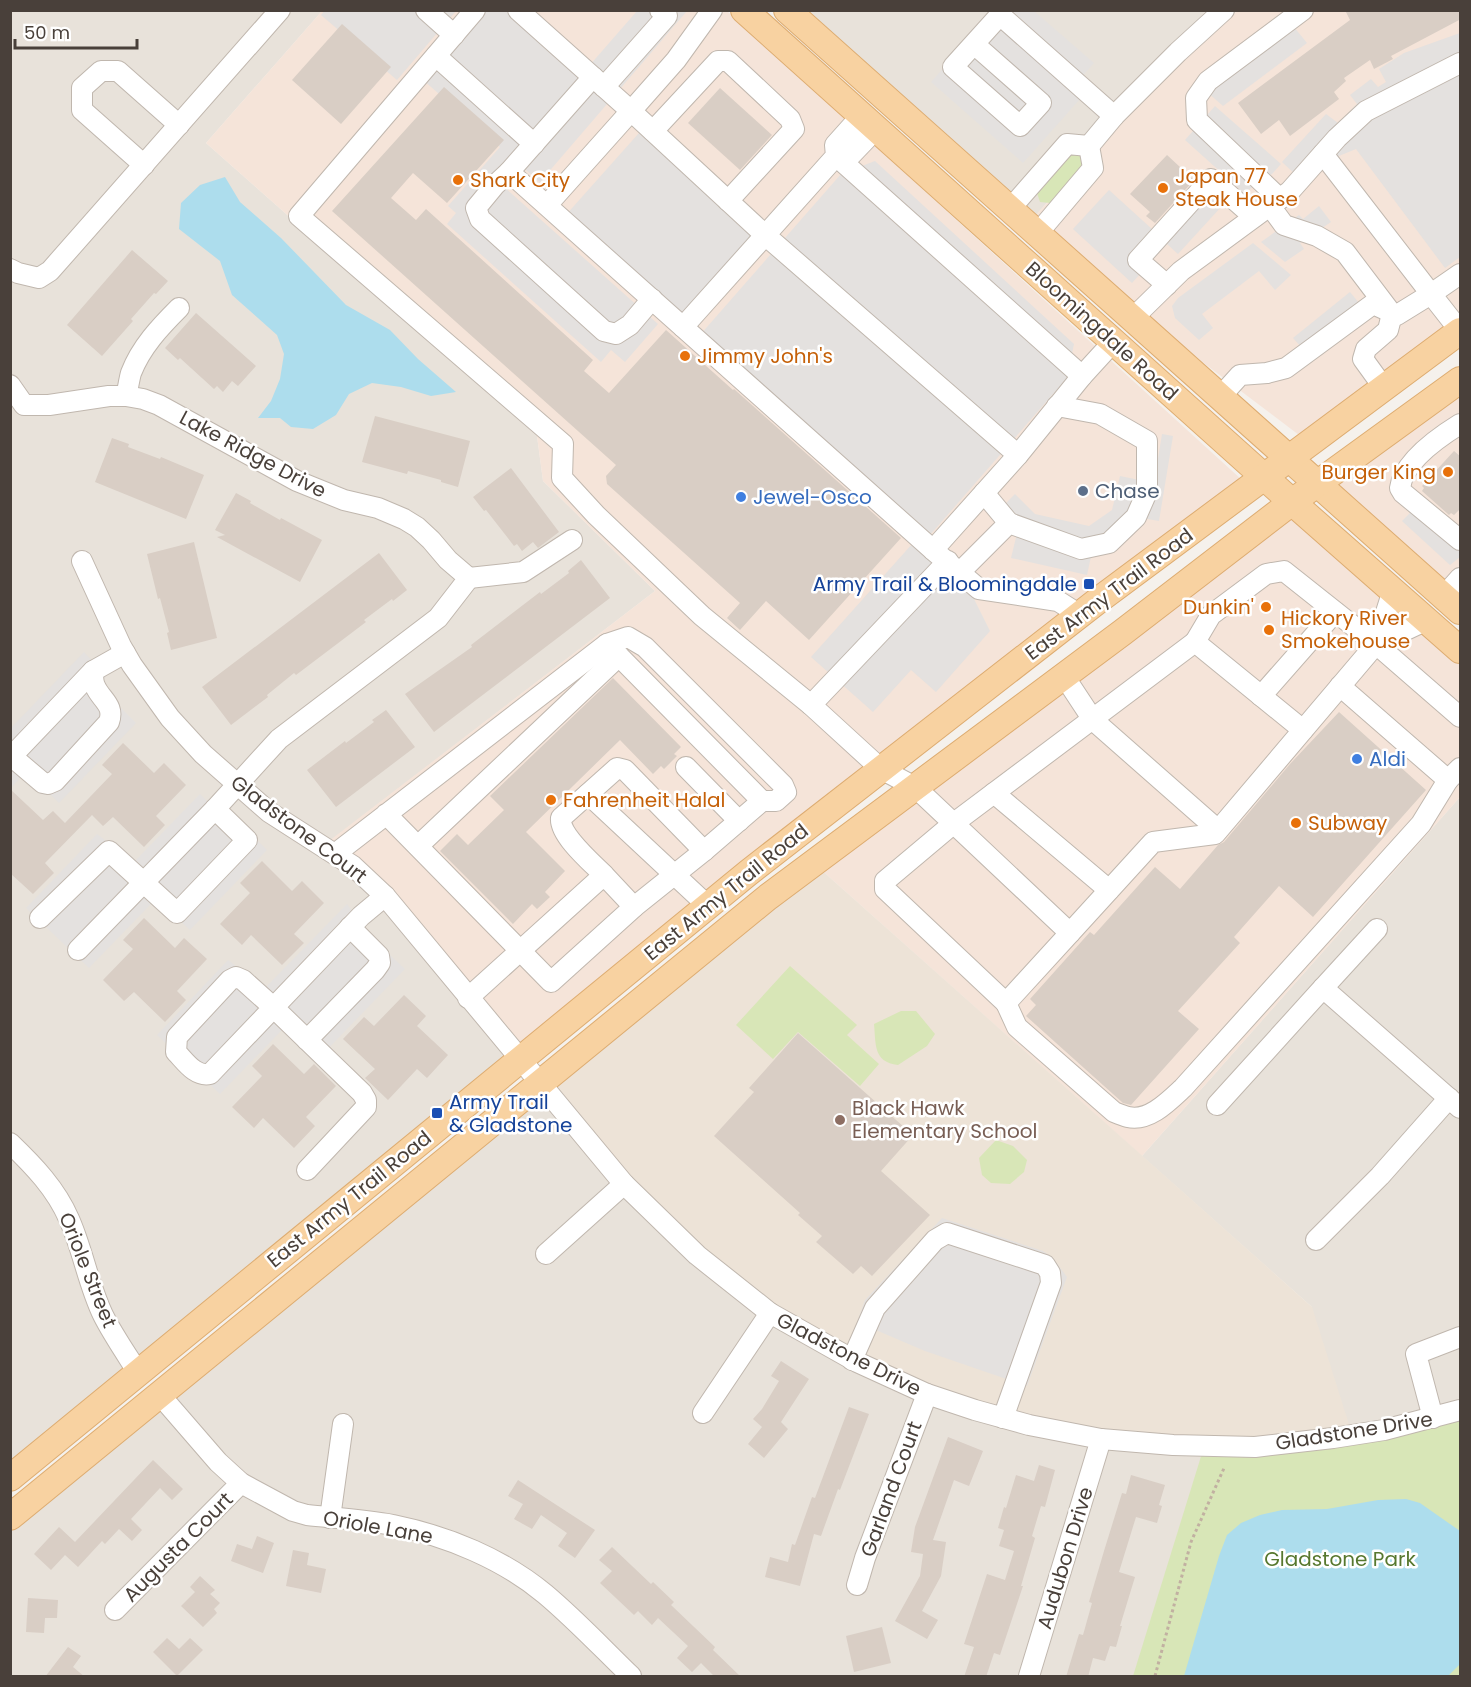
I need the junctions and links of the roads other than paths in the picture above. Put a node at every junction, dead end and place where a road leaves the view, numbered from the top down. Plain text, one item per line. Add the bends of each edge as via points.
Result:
1 (280, 10) edge
2 (426, 10) edge
3 (475, 10) edge
4 (660, 10) edge
5 (712, 10) edge
6 (744, 10) edge
7 (788, 10) edge
8 (1224, 10) edge
9 (1303, 10) edge
10 (525, 13) edge
11 (454, 35) junction
12 (974, 44) dead end
13 (436, 56) junction
14 (1461, 63) edge
15 (599, 82) junction
16 (631, 111) junction
17 (1114, 116) junction
18 (868, 122) junction
19 (179, 125) junction
20 (653, 131) junction
21 (534, 144) junction
22 (1089, 146) junction
23 (1323, 154) junction
24 (836, 156) junction
25 (144, 165) junction
26 (509, 172) junction
27 (728, 201) junction
28 (547, 206) junction
29 (1268, 207) junction
30 (1010, 209) junction
31 (1038, 233) junction
32 (765, 235) junction
33 (10, 269) edge
34 (1461, 274) edge
35 (1167, 285) junction
36 (1431, 294) junction
37 (652, 299) junction
38 (179, 309) dead end
39 (1392, 314) junction
40 (1133, 318) junction
41 (683, 327) junction
42 (1460, 331) edge
43 (1114, 341) junction
44 (1082, 376) junction
45 (10, 385) edge
46 (1384, 388) junction
47 (1456, 391) edge
48 (126, 396) junction
49 (1221, 396) junction
50 (1057, 406) junction
51 (1461, 424) edge
52 (1017, 454) junction
53 (1289, 458) junction
54 (1264, 477) junction
55 (1318, 483) junction
56 (984, 493) junction
57 (1292, 502) junction
58 (1009, 523) junction
59 (1458, 534) edge
60 (572, 540) dead end
61 (82, 561) dead end
62 (947, 561) junction
63 (469, 578) junction
64 (1393, 590) junction
65 (1455, 595) edge
66 (1335, 612) junction
67 (1080, 615) junction
68 (1427, 620) junction
69 (1196, 642) junction
70 (1376, 644) junction
71 (613, 650) junction
72 (1461, 650) edge
73 (125, 654) junction
74 (93, 671) junction
75 (1064, 676) junction
76 (1340, 686) junction
77 (1261, 696) junction
78 (811, 705) junction
79 (1461, 717) edge
80 (1093, 720) junction
81 (1303, 730) junction
82 (11, 756) edge
83 (686, 767) dead end
84 (881, 769) junction
85 (1454, 774) edge
86 (237, 784) junction
87 (915, 787) junction
88 (994, 793) junction
89 (588, 794) junction
90 (762, 801) junction
91 (215, 809) junction
92 (386, 814) junction
93 (739, 821) junction
94 (954, 823) junction
95 (1218, 830) junction
96 (418, 846) junction
97 (704, 851) junction
98 (335, 854) junction
99 (604, 875) junction
100 (674, 875) junction
101 (142, 884) junction
102 (1109, 890) junction
103 (385, 896) junction
104 (634, 906) junction
105 (708, 906) junction
106 (40, 918) dead end
107 (350, 927) junction
108 (1377, 929) dead end
109 (1070, 933) junction
110 (78, 950) dead end
111 (521, 951) junction
112 (1323, 988) junction
113 (468, 998) junction
114 (1006, 1003) junction
115 (273, 1006) junction
116 (308, 1040) junction
117 (520, 1060) junction
118 (540, 1083) junction
119 (1455, 1103) edge
120 (1217, 1106) dead end
121 (10, 1143) edge
122 (307, 1170) dead end
123 (624, 1184) junction
124 (1316, 1240) dead end
125 (546, 1254) dead end
126 (770, 1313) junction
127 (1461, 1337) edge
128 (852, 1360) junction
129 (139, 1374) junction
130 (927, 1394) junction
131 (160, 1395) junction
132 (1461, 1410) edge
133 (703, 1413) dead end
134 (1003, 1418) junction
135 (1433, 1418) junction
136 (344, 1424) dead end
137 (1101, 1439) junction
138 (10, 1478) edge
139 (241, 1483) junction
140 (10, 1517) edge
141 (330, 1518) junction
142 (857, 1585) dead end
143 (115, 1611) dead end
144 (631, 1677) edge
145 (1029, 1677) edge

1 - 19 street
2 - 11 street
3 - 11 street
4 - 15 street via 667,16
5 - 16 street via 676,60
6 - 18 main road, Bloomingdale Road
7 - 30 main road, Bloomingdale Road
8 - 17 street
9 - 29 street via 1208,81 1196,98 1197,120
10 - 15 street
11 - 13 street
12 - 17 street via 1000,15
13 - 21 street
13 - 78 street via 300,216 563,444 562,478 596,515 702,616
14 - 23 street via 1366,111
15 - 16 street
15 - 21 street
16 - 20 street
16 - 28 street
17 - 22 street
18 - 24 street via 835,145
18 - 43 main road, Bloomingdale Road
19 - 25 street
19 - 25 street via 118,71 101,71 82,88 82,110
20 - 27 street
20 - 27 street via 718,61 728,61 790,119 794,129
21 - 26 street
22 - 30 street via 1067,144
22 - 31 street via 1093,168
23 - 29 street via 1290,191
23 - 36 street
24 - 32 street
24 - 44 street
25 - 33 street via 50,271 39,278
26 - 28 street
26 - 37 street via 476,208 480,219 586,315 604,330 616,334 630,325
27 - 32 street
28 - 37 street
29 - 35 street
29 - 35 street via 1211,179 1138,260
29 - 39 street via 1284,225 1317,236 1345,252
30 - 31 main road, Bloomingdale Road
31 - 40 main road, Bloomingdale Road
32 - 41 street
32 - 52 street
34 - 36 street
35 - 40 street
36 - 39 street via 1397,315
36 - 42 street
37 - 41 street
38 - 48 street via 143,350
39 - 46 street via 1388,330 1366,349 1363,358
39 - 49 street via 1373,304 1286,368 1240,375
40 - 49 main road, Bloomingdale Road
41 - 62 street
42 - 46 main road, East Army Trail Road
43 - 44 street
43 - 54 main road, Bloomingdale Road
44 - 50 street
45 - 48 street, Lake Ridge Drive via 24,405
46 - 53 main road, East Army Trail Road
47 - 55 main road, East Army Trail Road
48 - 63 street, Lake Ridge Drive via 159,405 297,481 344,500 393,513 417,527
49 - 53 main road, Bloomingdale Road
50 - 52 street
50 - 58 street via 1100,414 1147,441 1147,492 1136,517 1109,543 1081,549
51 - 59 street via 1415,460 1404,473 1400,488
52 - 56 street
53 - 54 main road, East Army Trail Road
53 - 55 main road, Bloomingdale Road
54 - 57 main road, Bloomingdale Road
54 - 67 main road, East Army Trail Road
55 - 57 main road, East Army Trail Road
55 - 65 main road, Bloomingdale Road
56 - 58 street
56 - 62 street
57 - 64 main road, Bloomingdale Road
57 - 75 main road, East Army Trail Road
58 - 62 street
60 - 63 street via 523,572
61 - 73 street, Gladstone Court
62 - 67 street via 979,589 1058,601
62 - 78 street
63 - 86 street via 438,618 279,739
64 - 68 main road, Bloomingdale Road
64 - 70 street
66 - 69 street via 1284,571 1266,574 1211,615
66 - 70 street
66 - 77 street
67 - 84 main road, East Army Trail Road
68 - 70 street
68 - 72 main road, Bloomingdale Road
69 - 77 street
69 - 80 street
70 - 76 street
70 - 79 street
71 - 90 street
71 - 90 street via 628,637 645,647 783,785 786,792 776,801
71 - 92 street
71 - 96 street
73 - 74 street
73 - 86 street, Gladstone Court via 170,718 202,754
74 - 82 street
74 - 82 street via 94,685 112,715 55,781 43,783
75 - 80 street
75 - 87 main road, East Army Trail Road
76 - 81 street
76 - 85 street
77 - 81 street
78 - 84 street
80 - 88 street
80 - 95 street
81 - 95 street
83 - 93 street
84 - 87 street
84 - 105 main road, East Army Trail Road
85 - 114 street via 1421,824 1342,913 1183,1088 1146,1116 1130,1118 1114,1112 1017,1027
86 - 91 street
86 - 98 street, Gladstone Court via 269,812
87 - 94 street
87 - 118 main road, East Army Trail Road via 768,897
88 - 94 street
88 - 102 street
89 - 97 street via 617,768 625,770
89 - 99 street via 561,818 560,824
89 - 100 street
90 - 93 street
91 - 101 street
91 - 101 street via 247,840 177,913
92 - 96 street
92 - 98 street
93 - 97 street
94 - 109 street
94 - 114 street via 885,881 885,889
95 - 102 street via 1215,834 1153,842
96 - 111 street
97 - 100 street
98 - 103 street, Gladstone Court
99 - 104 street
99 - 111 street
100 - 104 street
100 - 105 street
101 - 106 street via 109,851
101 - 110 street
102 - 109 street
103 - 107 street
103 - 113 street, Gladstone Court
104 - 111 street via 551,982
105 - 117 main road, East Army Trail Road
107 - 115 street
107 - 116 street via 379,956 380,963
108 - 112 street
109 - 114 street
111 - 113 street
112 - 119 street
112 - 120 street
113 - 117 street, Gladstone Court
115 - 115 street via 210,1074 198,1074 176,1052 177,1037 236,977
115 - 116 street
116 - 122 street via 362,1093 366,1107
117 - 118 street, Gladstone Court
117 - 129 main road, East Army Trail Road
118 - 123 street, Gladstone Drive
118 - 131 main road, East Army Trail Road
119 - 124 street
121 - 129 street, Oriole Street via 57,1196 103,1316
123 - 125 street
123 - 126 street, Gladstone Drive via 697,1255
126 - 128 street, Gladstone Drive
126 - 133 street
127 - 135 street via 1416,1354
128 - 130 street, Gladstone Drive
128 - 134 street via 875,1308 941,1235 947,1233 1045,1265 1051,1283
129 - 138 main road, East Army Trail Road
130 - 134 street, Gladstone Drive
130 - 142 street, Garland Court
131 - 139 street, Oriole Lane
131 - 140 main road, East Army Trail Road
132 - 135 street, Gladstone Drive
134 - 137 street, Gladstone Drive
135 - 137 street, Gladstone Drive via 1384,1430 1256,1447
136 - 141 street
137 - 145 street, Audubon Drive
139 - 141 street, Oriole Lane via 293,1511
139 - 143 street, Augusta Court
141 - 144 street, Oriole Lane via 429,1534 496,1562 544,1593

